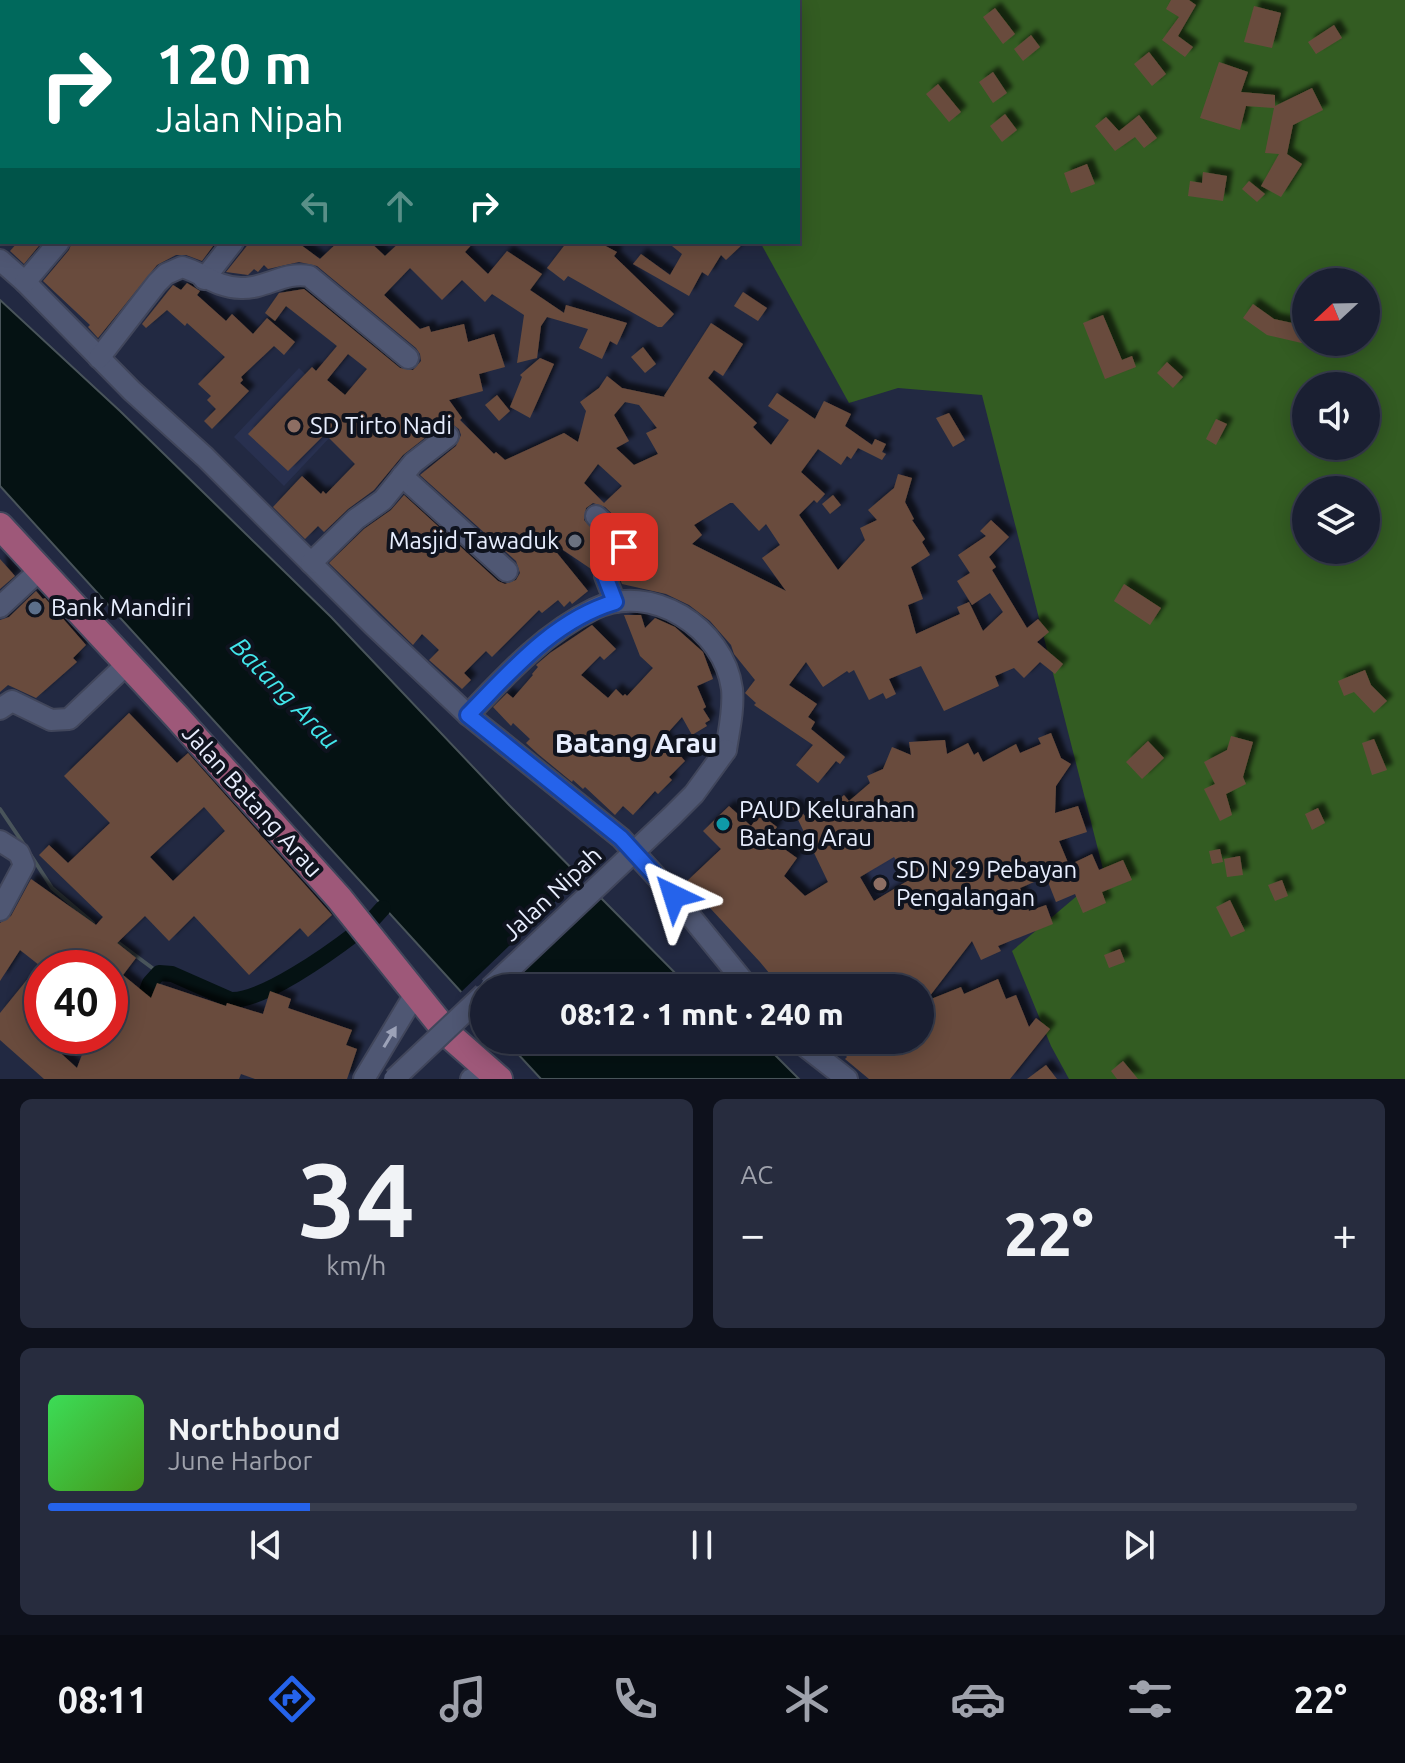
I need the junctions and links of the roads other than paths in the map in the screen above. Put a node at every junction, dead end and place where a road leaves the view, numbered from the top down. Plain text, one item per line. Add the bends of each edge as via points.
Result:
1 (57, 244) edge
2 (231, 244) edge
3 (0, 260) edge
4 (204, 279) junction
5 (25, 282) junction
6 (99, 358) junction
7 (408, 358) dead end
8 (448, 436) dead end
9 (402, 476) junction
10 (596, 516) dead end
11 (0, 526) edge
12 (311, 563) junction
13 (41, 569) junction
14 (507, 571) dead end
15 (615, 602) junction
16 (0, 607) edge
17 (127, 664) junction
18 (0, 709) edge
19 (468, 715) junction
20 (0, 841) edge
21 (0, 910) edge
22 (505, 974) edge
23 (738, 974) edge
24 (415, 994) junction
25 (470, 1007) edge
26 (815, 1054) edge
27 (487, 1077) edge
28 (364, 1079) edge
29 (394, 1079) edge
30 (847, 1079) edge

1 - 5 street
2 - 4 street
3 - 5 street
4 - 6 street via 182,267 166,274
4 - 7 street via 244,288 309,276
5 - 6 street
6 - 12 street
8 - 9 street
9 - 12 street via 383,500
9 - 14 street
10 - 15 street via 624,547 605,576
11 - 13 main road, Jalan Batang Arau
12 - 19 street
13 - 16 street
13 - 17 main road, Jalan Batang Arau
15 - 19 street, Jalan Nipah via 561,627
15 - 22 street, Jalan Nipah, bridge via 646,600 675,610 703,633 722,660 732,688 726,750 694,794
17 - 18 street via 69,719 51,720 12,701
17 - 24 main road, Jalan Batang Arau via 339,898
19 - 23 street via 621,838
20 - 21 street via 19,853 24,865
24 - 27 main road, Jalan Batang Arau
28 -> 24 street
25 - 29 street, bridge
26 - 30 street

